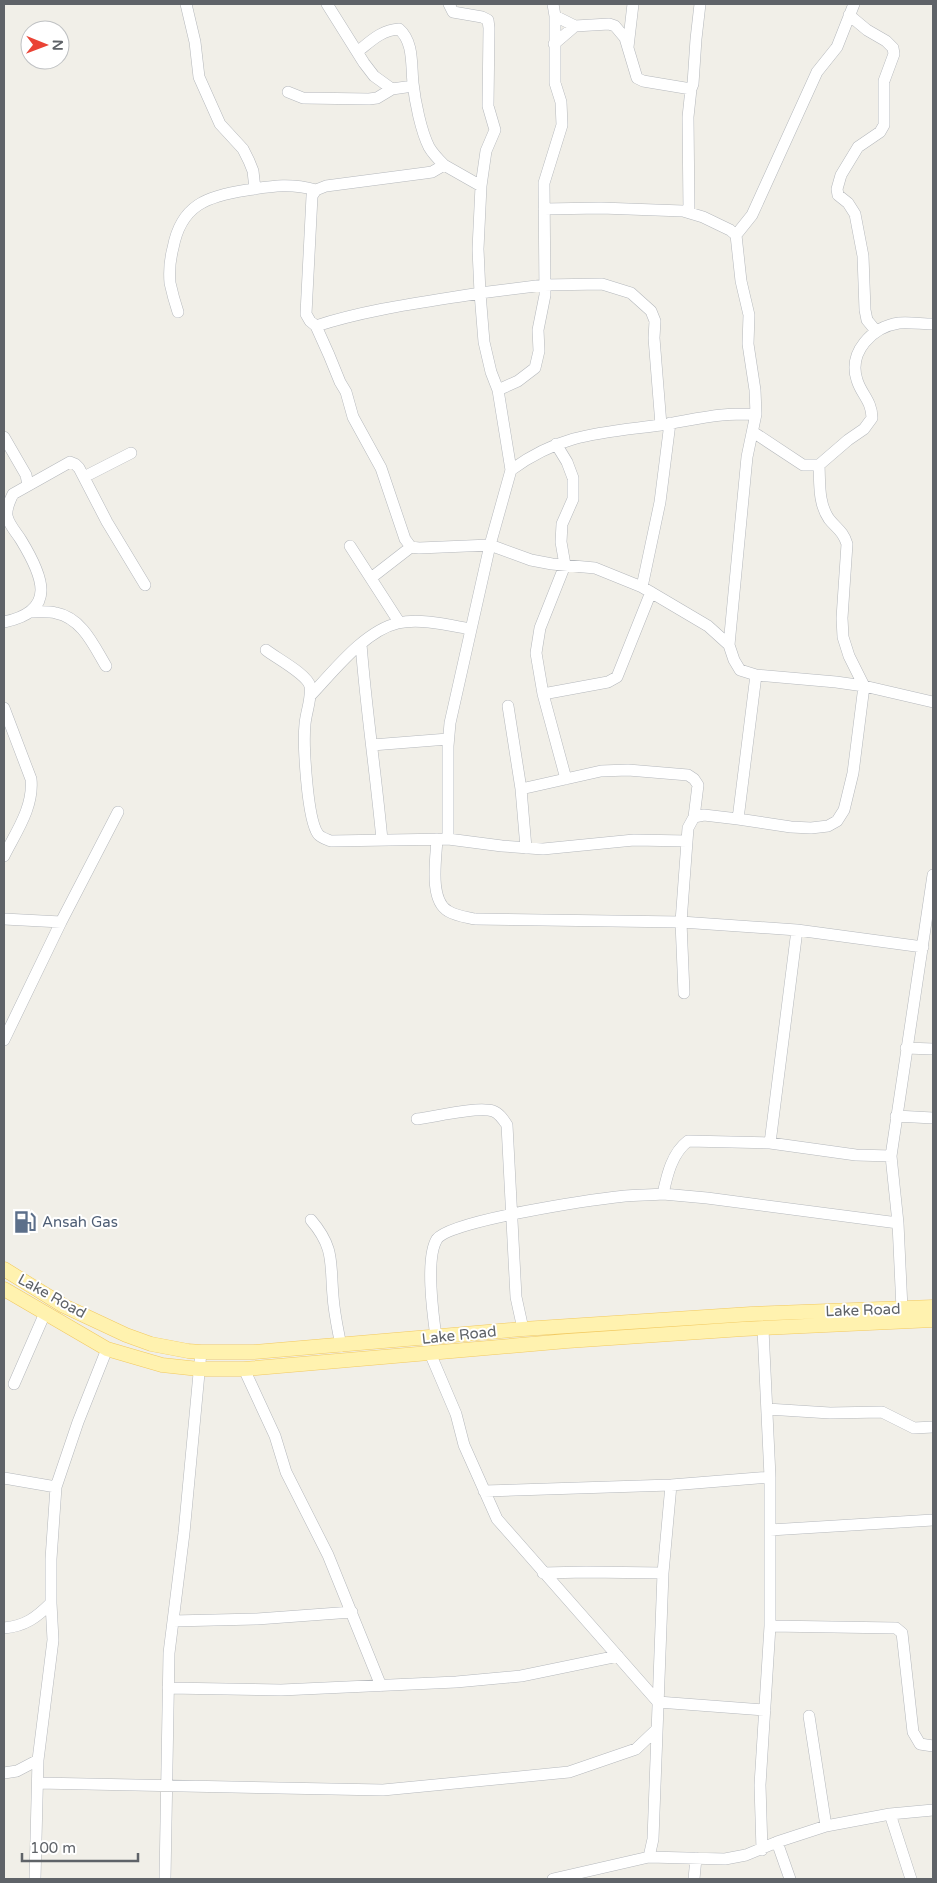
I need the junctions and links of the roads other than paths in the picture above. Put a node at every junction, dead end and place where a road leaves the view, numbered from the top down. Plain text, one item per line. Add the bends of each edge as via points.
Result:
1 (186, 4) edge
2 (327, 4) edge
3 (449, 4) edge
4 (554, 4) edge
5 (633, 4) edge
6 (700, 4) edge
7 (851, 9) edge
8 (555, 16) junction
9 (575, 26) junction
10 (554, 44) junction
11 (628, 48) junction
12 (357, 52) junction
13 (413, 86) junction
14 (392, 89) junction
15 (691, 89) junction
16 (288, 92) dead end
17 (444, 165) junction
18 (481, 186) junction
19 (255, 189) junction
20 (316, 190) junction
21 (544, 209) junction
22 (689, 212) junction
23 (736, 235) junction
24 (544, 285) junction
25 (480, 293) junction
26 (178, 312) dead end
27 (933, 324) edge
28 (316, 326) junction
29 (876, 330) junction
30 (498, 390) junction
31 (756, 414) junction
32 (666, 424) junction
33 (754, 432) junction
34 (4, 437) edge
35 (556, 444) junction
36 (132, 453) dead end
37 (819, 465) junction
38 (511, 470) junction
39 (84, 477) junction
40 (28, 485) junction
41 (490, 545) junction
42 (350, 546) dead end
43 (411, 547) junction
44 (565, 565) junction
45 (371, 578) junction
46 (145, 586) dead end
47 (646, 589) junction
48 (32, 612) junction
49 (4, 622) edge
50 (399, 622) junction
51 (470, 629) junction
52 (361, 644) junction
53 (730, 645) junction
54 (266, 650) dead end
55 (106, 666) dead end
56 (756, 675) junction
57 (864, 686) junction
58 (543, 694) junction
59 (310, 696) junction
60 (933, 702) edge
61 (508, 706) dead end
62 (4, 708) edge
63 (448, 739) junction
64 (372, 745) junction
65 (566, 780) junction
66 (521, 789) junction
67 (118, 812) dead end
68 (694, 817) junction
69 (738, 819) junction
70 (443, 839) junction
71 (382, 840) junction
72 (687, 841) junction
73 (526, 848) junction
74 (4, 856) edge
75 (933, 875) edge
76 (4, 919) edge
77 (60, 922) junction
78 (681, 922) junction
79 (797, 930) junction
80 (923, 947) junction
81 (684, 994) dead end
82 (17, 1013) junction
83 (4, 1014) edge
84 (4, 1040) edge
85 (906, 1048) junction
86 (933, 1049) edge
87 (896, 1116) junction
88 (933, 1118) edge
89 (417, 1119) dead end
90 (770, 1142) junction
91 (891, 1156) junction
92 (663, 1194) junction
93 (512, 1215) junction
94 (311, 1220) dead end
95 (898, 1223) junction
96 (4, 1269) edge
97 (4, 1289) edge
98 (933, 1307) edge
99 (902, 1309) junction
100 (45, 1313) junction
101 (933, 1320) edge
102 (763, 1328) junction
103 (523, 1329) junction
104 (436, 1337) junction
105 (341, 1346) junction
106 (107, 1349) junction
107 (201, 1352) junction
108 (430, 1353) junction
109 (244, 1369) junction
110 (198, 1370) junction
111 (14, 1384) dead end
112 (767, 1409) junction
113 (933, 1428) edge
114 (770, 1477) junction
115 (4, 1478) edge
116 (671, 1485) junction
117 (56, 1487) junction
118 (484, 1491) junction
119 (933, 1520) edge
120 (770, 1530) junction
121 (543, 1573) junction
122 (663, 1573) junction
123 (51, 1603) junction
124 (352, 1612) junction
125 (173, 1622) junction
126 (770, 1626) junction
127 (4, 1628) edge
128 (618, 1656) junction
129 (381, 1686) junction
130 (168, 1688) junction
131 (658, 1702) junction
132 (765, 1710) junction
133 (809, 1716) dead end
134 (656, 1730) junction
135 (933, 1746) edge
136 (38, 1760) junction
137 (4, 1773) edge
138 (38, 1783) junction
139 (167, 1786) junction
140 (933, 1810) edge
141 (890, 1814) junction
142 (826, 1826) junction
143 (777, 1842) junction
144 (762, 1850) junction
145 (649, 1857) junction
146 (696, 1858) junction
147 (595, 1874) edge
148 (35, 1879) edge
149 (165, 1879) edge
150 (553, 1879) edge
151 (694, 1879) edge
152 (790, 1879) edge
153 (912, 1879) edge

1 - 19 street via 200,76 220,124 243,149 253,171
2 - 12 street
3 - 18 street via 453,12 488,20 488,106 495,130 486,151
4 - 8 street
5 - 11 street
6 - 15 street
7 - 23 street via 837,47 817,72 752,215
7 - 29 street via 867,30 893,48 894,54 884,81 884,125 880,132 858,147 841,175 837,189 838,195 848,202 855,214 863,256 865,310 867,320
8 - 9 street
8 - 10 street
9 - 10 street
9 - 11 street via 615,26 625,38
10 - 21 street via 555,83 562,125 544,183
11 - 15 street via 637,78
12 - 13 street via 378,35 399,30 409,43
12 - 14 street via 374,76
13 - 14 street
13 - 17 street via 428,145
14 - 16 street via 369,99 303,98
15 - 22 street via 688,117
17 - 18 street
17 - 20 street via 432,172
18 - 25 street
19 - 20 street via 282,185
19 - 26 street via 232,192 204,202 182,220 170,258 170,283
20 - 28 street via 312,196 306,314
21 - 22 street
21 - 24 street
22 - 23 street
23 - 31 street via 741,281 749,314 748,344 756,390
24 - 25 street
24 - 30 street via 535,368 518,382
24 - 32 street via 602,284 631,293 651,311 655,321 654,338
25 - 28 street via 390,308
25 - 30 street via 484,342
27 - 29 street via 898,323
28 - 43 street via 346,392 353,417 382,468 405,539
29 - 37 street via 861,347 854,364 857,381 872,410 872,418 864,429
30 - 38 street
31 - 32 street via 722,415
31 - 33 street
32 - 35 street via 601,432
32 - 47 street via 660,502
33 - 37 street via 803,465
33 - 53 street via 747,456 742,499
34 - 40 street via 26,475
35 - 38 street via 533,454
35 - 44 street via 573,478 573,499 562,524
36 - 39 street
37 - 57 street via 822,504 829,519 844,534 846,544 843,637
38 - 41 street
39 - 40 street via 70,462
39 - 46 street
40 - 48 street via 13,494 7,514 10,525 39,574 39,603
41 - 43 street
41 - 44 street via 531,560
41 - 51 street
42 - 45 street
43 - 45 street
44 - 47 street via 594,568
44 - 58 street via 540,628 536,653
45 - 50 street
47 - 53 street via 708,626
47 - 58 street via 616,677 608,682
48 - 49 street
48 - 55 street via 55,612 74,621 85,631
50 - 51 street via 438,623
50 - 52 street via 383,628
51 - 63 street
52 - 59 street
52 - 64 street
53 - 56 street via 740,670
54 - 59 street via 304,676 310,685
56 - 57 street
56 - 69 street
57 - 60 street
57 - 69 street via 853,773 844,810 837,822 811,828
58 - 65 street
59 - 71 street via 305,726 305,769 317,832 331,840
61 - 66 street
62 - 74 street via 31,779 32,790 30,803
63 - 64 street
63 - 70 street
64 - 71 street
65 - 66 street
65 - 68 street via 601,771 688,775 698,785
66 - 73 street
67 - 77 street
68 - 69 street
68 - 72 street via 688,828
70 - 71 street
70 - 73 street
70 - 78 street via 435,885 437,900 446,910 459,916 474,919
72 - 73 street via 634,840 566,848
72 - 78 street
75 - 80 street
76 - 77 street
77 - 82 street
78 - 79 street
78 - 81 street
79 - 80 street
79 - 90 street
80 - 85 street
82 - 83 street
82 - 84 street
85 - 86 street
85 - 87 street
87 - 88 street
87 - 91 street
89 - 93 street via 481,1110 494,1111 502,1117 507,1125
90 - 91 street via 856,1155
90 - 92 street via 688,1141 676,1155
91 - 95 street
92 - 93 street via 584,1201
92 - 95 street
93 - 103 street via 516,1297
93 - 104 street via 462,1226 438,1239 431,1259
94 - 105 street via 323,1234 331,1260
95 - 99 street
96 - 107 main road, Lake Road via 64,1306 126,1335 151,1344
97 - 100 main road, Lake Road
98 - 99 main road, Lake Road
99 - 103 main road, Lake Road via 751,1314
100 - 106 main road, Lake Road
100 - 111 street
101 - 102 main road, Lake Road
102 - 108 main road, Lake Road
102 - 112 street
103 - 104 main road, Lake Road
104 - 105 main road, Lake Road
105 - 107 main road, Lake Road via 240,1353
106 - 110 main road, Lake Road via 162,1365
106 - 117 street
107 - 110 street
108 - 109 main road, Lake Road
108 - 118 street
109 - 110 main road, Lake Road
109 - 124 street via 275,1436 289,1479 328,1555
110 - 125 street
112 - 113 street via 882,1412 904,1425
112 - 114 street
114 - 116 street
114 - 120 street
115 - 117 street
116 - 118 street
116 - 122 street
117 - 123 street
118 - 121 street via 497,1519
119 - 120 street
120 - 126 street
121 - 122 street
121 - 128 street
122 - 131 street
123 - 127 street via 29,1622
123 - 136 street via 53,1640
124 - 125 street
124 - 129 street
125 - 130 street
126 - 132 street
126 - 135 street via 896,1628 902,1633 912,1732 920,1744
128 - 129 street via 521,1676
128 - 131 street
129 - 130 street via 281,1690
130 - 139 street
131 - 132 street
131 - 134 street
132 - 144 street via 760,1785
133 - 142 street
134 - 139 street via 636,1749 569,1772 383,1790
134 - 145 street via 653,1840
136 - 137 street via 18,1771
136 - 138 street
138 - 139 street
138 - 148 street
139 - 149 street
140 - 141 street
141 - 142 street
141 - 153 street
142 - 143 street
143 - 144 street
143 - 152 street
144 - 146 street via 725,1859
145 - 146 street
145 - 147 street
146 - 151 street
147 - 150 street

